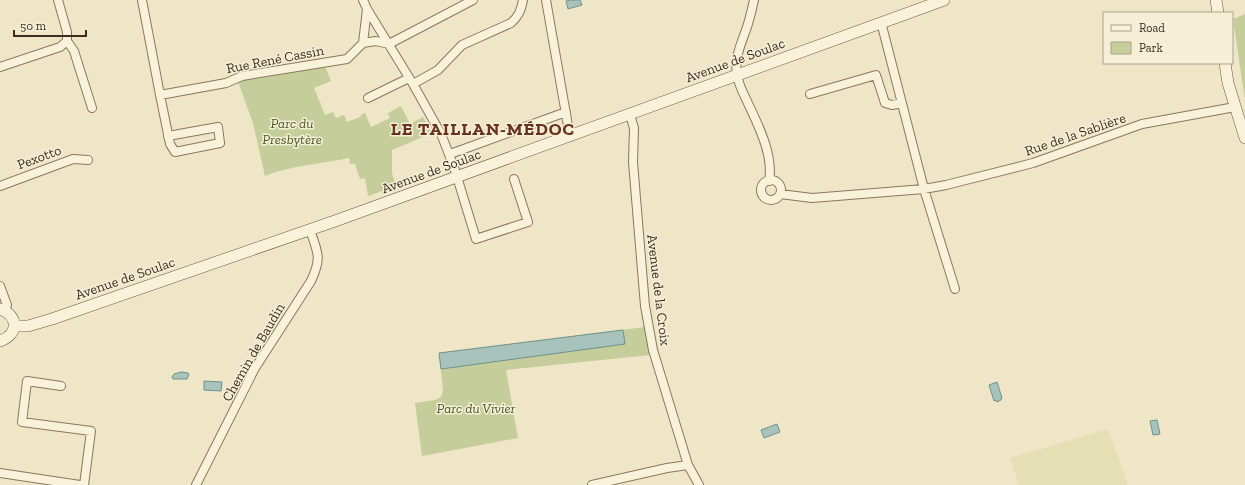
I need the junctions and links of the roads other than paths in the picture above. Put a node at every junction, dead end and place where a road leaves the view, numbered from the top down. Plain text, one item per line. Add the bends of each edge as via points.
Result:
1 (58, 0) edge
2 (142, 0) edge
3 (363, 0) edge
4 (473, 0) edge
5 (523, 0) edge
6 (546, 0) edge
7 (944, 0) edge
8 (1216, 0) edge
9 (752, 1) edge
10 (368, 9) junction
11 (1218, 12) edge
12 (881, 22) junction
13 (67, 41) junction
14 (363, 43) junction
15 (389, 44) junction
16 (1225, 64) edge
17 (0, 67) edge
18 (737, 75) junction
19 (411, 81) junction
20 (810, 94) dead end
21 (160, 95) junction
22 (368, 98) dead end
23 (902, 102) junction
24 (1235, 107) junction
25 (92, 108) dead end
26 (566, 112) junction
27 (630, 115) junction
28 (168, 136) junction
29 (570, 137) junction
30 (1245, 138) edge
31 (450, 154) junction
32 (88, 160) dead end
33 (458, 177) junction
34 (514, 179) dead end
35 (769, 181) junction
36 (0, 186) edge
37 (924, 189) junction
38 (780, 194) junction
39 (310, 230) junction
40 (0, 286) edge
41 (955, 289) dead end
42 (2, 310) edge
43 (14, 326) junction
44 (0, 341) edge
45 (61, 386) dead end
46 (688, 465) junction
47 (0, 473) edge
48 (80, 485) edge
49 (84, 485) edge
50 (196, 485) edge
51 (592, 485) edge
52 (699, 485) edge

1 - 13 street
2 - 21 street
3 - 10 street
4 - 15 street
5 - 19 street via 517,18 511,23 462,45 438,70
6 - 26 street
7 - 12 main road, Avenue de Soulac
8 - 11 main road
9 - 18 street via 748,26 739,49
10 - 14 street
10 - 15 street
12 - 18 main road, Avenue de Soulac
12 - 23 street
13 - 17 street via 60,47
13 - 25 street via 74,51
14 - 15 street via 376,41
14 - 21 street, Rue René Cassin via 347,59 242,76 226,83
15 - 19 street
16 - 24 main road
18 - 27 main road, Avenue de Soulac
18 - 35 street via 762,135 768,156
19 - 22 street
19 - 31 street
20 - 23 street via 876,75 885,104
21 - 28 street
23 - 37 street
24 - 30 main road
24 - 37 street, Rue de la Sablière via 1142,124 1034,163
26 - 29 street
26 - 31 street
27 - 29 main road, Avenue de Soulac
27 - 46 street, Avenue de la Croix via 634,128 633,162 645,306 656,362
28 - 28 street via 175,152 220,143 218,127
29 - 33 main road, Avenue de Soulac
31 - 33 street
32 - 36 street, Pexotto via 73,158
33 - 34 street via 476,239 528,222
33 - 39 main road, Avenue de Soulac
35 - 38 street via 778,184
35 - 38 street via 762,186 764,198 773,200
37 - 38 street, Rue de la Sablière via 812,198
37 - 41 street
39 - 43 main road, Avenue de Soulac via 52,319 28,326
39 - 50 street, Chemin de Baudin via 317,250 317,268 255,368
40 - 42 street via 6,305
42 - 43 main road via 12,318
43 - 44 main road via 11,336
45 - 49 street via 27,381 22,422 91,431
46 - 51 street
46 - 52 street, Avenue de la Croix
47 - 48 street

